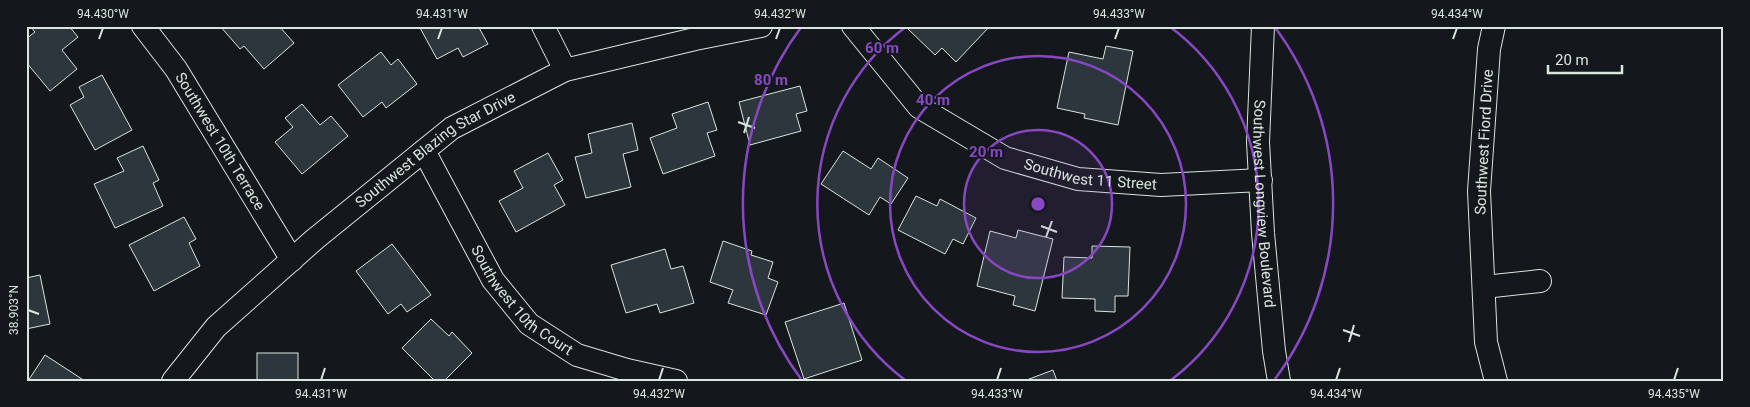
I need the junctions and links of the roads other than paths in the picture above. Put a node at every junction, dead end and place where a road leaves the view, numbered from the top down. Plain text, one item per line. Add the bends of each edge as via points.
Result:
1 (143, 26) edge
2 (543, 26) edge
3 (761, 26) edge
4 (854, 26) edge
5 (1263, 26) edge
6 (1494, 26) edge
7 (565, 70) junction
8 (424, 151) junction
9 (1261, 180) junction
10 (292, 260) junction
11 (1540, 281) dead end
12 (1484, 287) junction
13 (173, 381) edge
14 (676, 381) edge
15 (1279, 381) edge
16 (1496, 381) edge

1 - 10 street, Southwest 10th Terrace via 176,69
2 - 7 street
3 - 7 street, Southwest Blazing Star Drive
4 - 9 street, Southwest 11 Street via 919,107 1005,158 1078,179 1161,185
5 - 9 street, Southwest Longview Boulevard via 1258,142
6 - 12 street, Southwest Fiord Drive via 1489,49 1479,190
7 - 8 street, Southwest Blazing Star Drive via 452,128
8 - 10 street, Southwest Blazing Star Drive
8 - 14 street, Southwest 10th Court via 493,280 529,324 577,355
9 - 15 street, Southwest Longview Boulevard via 1263,233
10 - 13 street, Southwest Blazing Star Drive via 216,327
11 - 12 street
12 - 16 street, Southwest Fiord Drive via 1486,342

